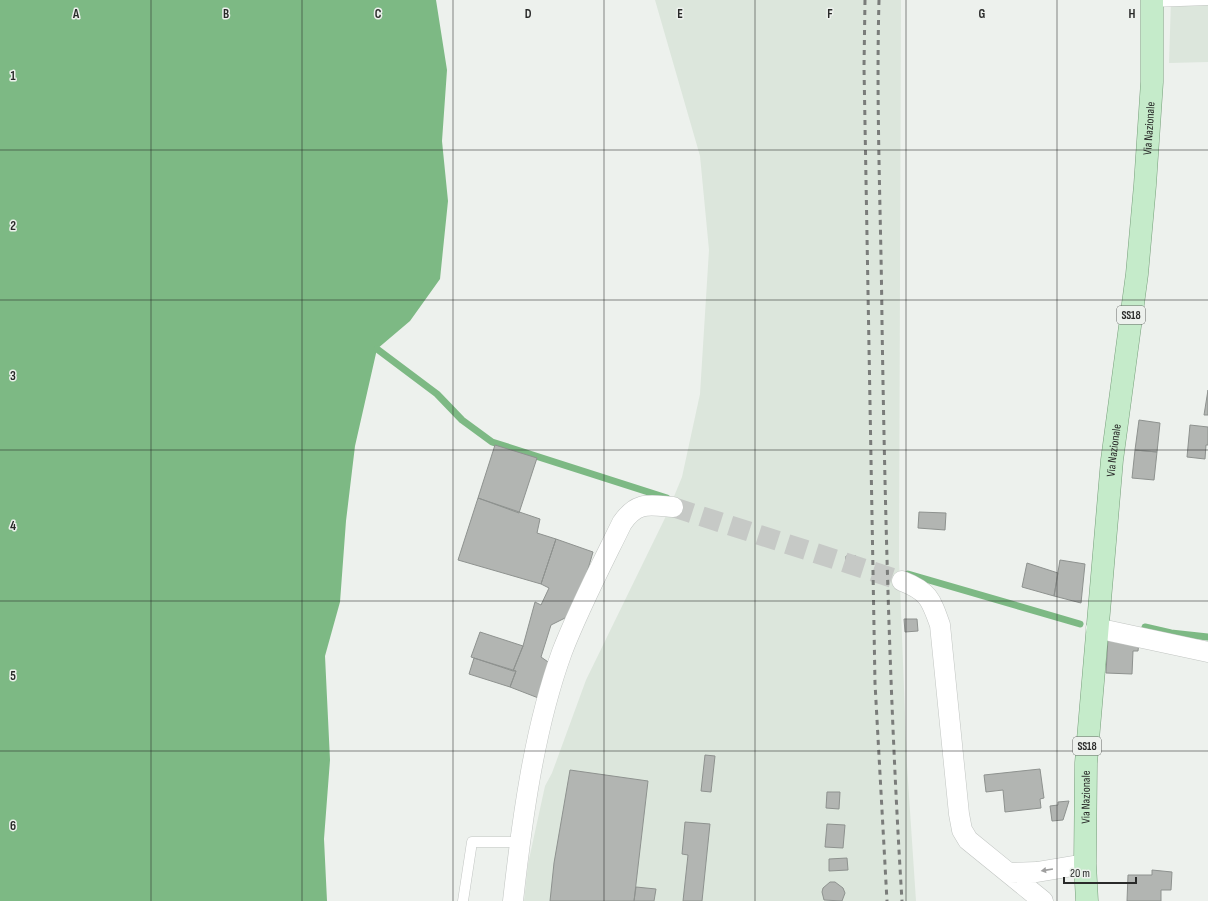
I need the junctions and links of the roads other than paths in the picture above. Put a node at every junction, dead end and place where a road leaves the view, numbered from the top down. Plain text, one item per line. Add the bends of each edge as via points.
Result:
1 (1208, 0) edge
2 (1152, 1) edge
3 (673, 507) tunnel mouth
4 (902, 581) tunnel mouth
5 (1096, 628) junction
6 (1208, 652) edge
7 (520, 842) junction
8 (1085, 864) junction
9 (1010, 873) junction
10 (463, 901) edge
11 (513, 901) edge
12 (1043, 901) edge
13 (1086, 901) edge

1 - 2 lane
2 - 5 main road, Via Nazionale / SS18 via 1152,82 1145,185 1137,274 1112,460
3 - 7 street via 637,507 630,512 622,523 578,613 562,653 544,717 523,814
4 - 9 street via 919,587 928,597 940,625 958,814 962,830 977,849
5 - 6 street
5 - 8 main road, Via Nazionale / SS18 via 1086,763
7 - 10 lane via 472,842
7 - 11 street
8 -> 9 street via 1037,872
8 - 13 main road, Via Nazionale / SS18
9 - 12 street

